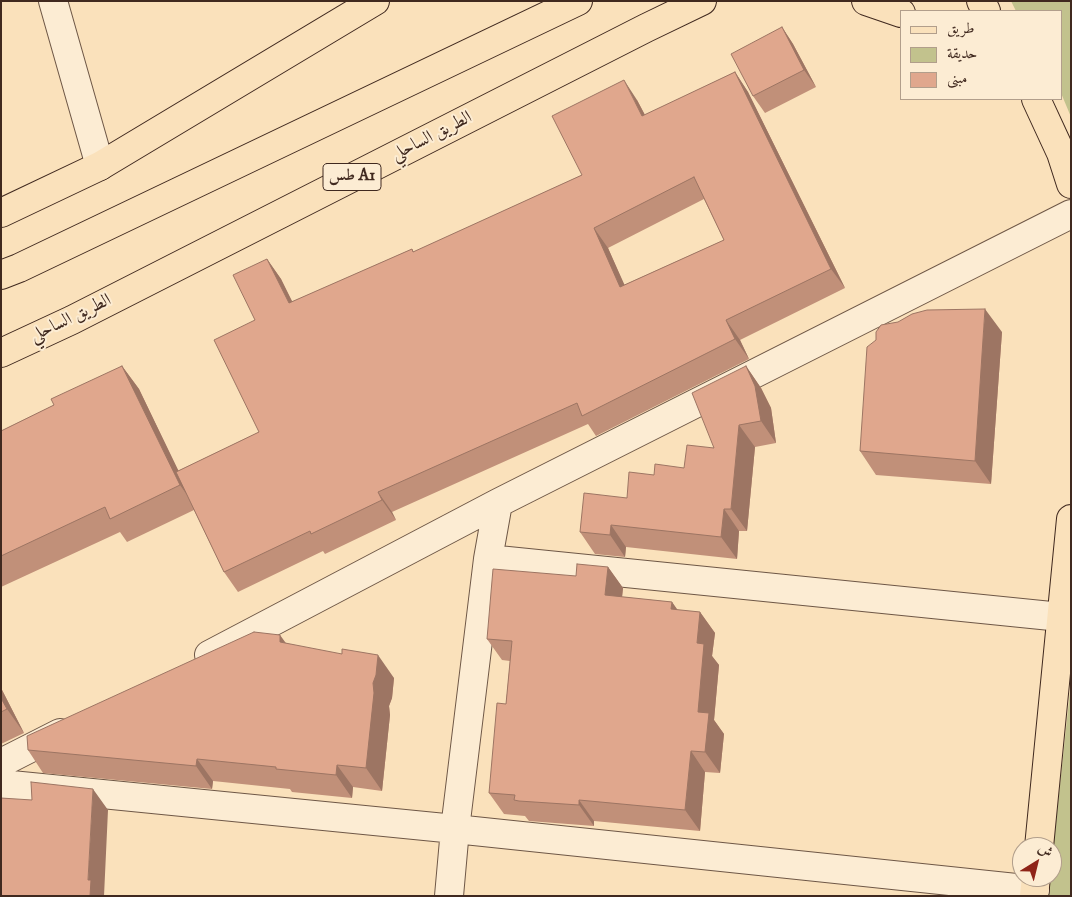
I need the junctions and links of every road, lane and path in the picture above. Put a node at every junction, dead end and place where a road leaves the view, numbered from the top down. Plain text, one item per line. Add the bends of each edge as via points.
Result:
1 (53, 1) edge
2 (375, 1) edge
3 (578, 1) edge
4 (702, 1) edge
5 (866, 1) edge
6 (900, 13) edge
7 (1036, 100) edge
8 (100, 166) junction
9 (1071, 184) edge
10 (1, 213) edge
11 (1071, 214) edge
12 (1, 275) edge
13 (1, 353) edge
14 (498, 503) junction
15 (1071, 519) edge
16 (488, 559) junction
17 (1061, 617) junction
18 (184, 667) edge
19 (80, 722) edge
20 (1, 763) edge
21 (1, 784) edge
22 (455, 829) junction
23 (1040, 837) edge
24 (1035, 888) edge
25 (449, 896) edge

1 - 8 street
2 - 8 main road
3 - 12 main road
4 - 13 main road, الطريق الساحلي / طس A1
5 - 6 main road
7 - 9 main road via 1061,153
8 - 10 main road
11 - 14 street
14 - 16 street
14 - 18 street
15 - 17 main road
16 - 17 street
16 - 22 street
17 - 23 main road
19 - 20 street
21 - 22 street
22 - 24 street
22 - 25 street

